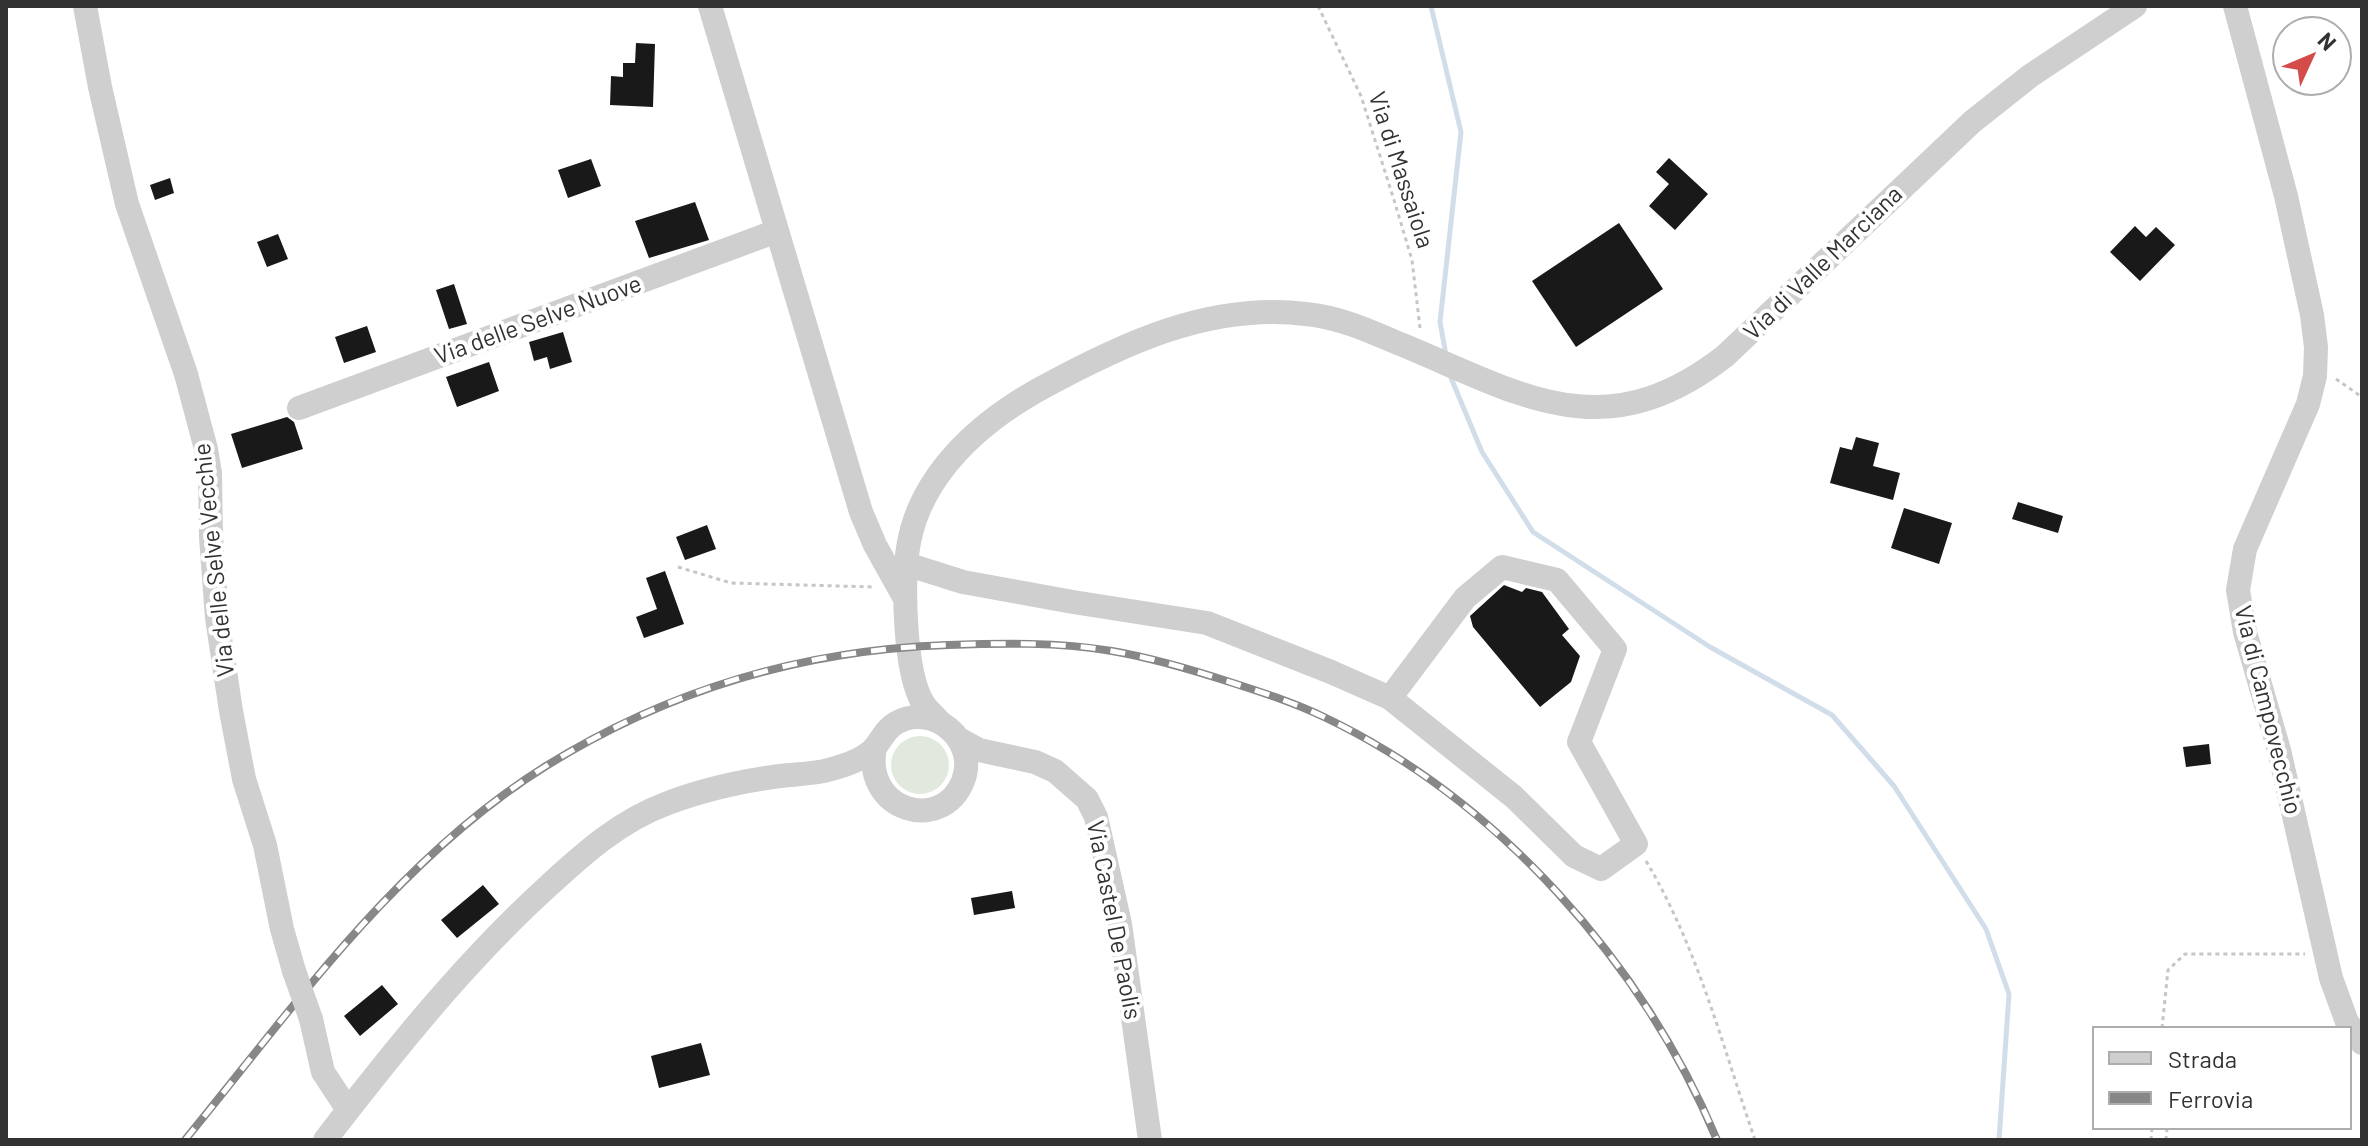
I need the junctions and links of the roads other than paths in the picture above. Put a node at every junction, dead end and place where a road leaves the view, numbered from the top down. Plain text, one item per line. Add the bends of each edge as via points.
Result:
1 (85, 6) edge
2 (710, 6) edge
3 (2128, 6) edge
4 (2135, 6) edge
5 (2235, 6) edge
6 (2104, 27) junction
7 (777, 231) junction
8 (299, 408) dead end
9 (903, 583) junction
10 (914, 679) junction
11 (1390, 698) junction
12 (939, 721) junction
13 (896, 723) junction
14 (959, 739) junction
15 (875, 747) junction
16 (1002, 756) junction
17 (824, 771) junction
18 (874, 774) junction
19 (963, 780) junction
20 (2350, 1026) edge
21 (348, 1110) junction
22 (325, 1140) edge
23 (1150, 1140) edge

1 - 21 street, Via delle Selve Vecchie, bridge via 124,193 206,449 214,593 244,779 323,1072
2 - 7 street
3 - 6 street
4 - 6 street, Via di Valle Marciana
5 - 20 street, Via di Campovecchio via 2299,248 2316,366 2308,404 2245,549 2238,598 2331,978
6 - 9 street, Via di Valle Marciana via 1972,122 1746,337 1684,384 1640,402 1582,406 1519,395 1338,320 1279,312 1214,318 1135,341 1091,361 1018,401 974,434 927,495 913,526
7 - 8 street, Via delle Selve Nuove
7 - 9 street via 861,512
9 - 10 street
9 - 11 street via 963,582 1207,623
10 - 12 street via 923,703
10 - 13 street
11 - 11 street via 1514,797 1574,856 1601,869 1636,844 1579,742 1615,649 1557,580 1502,567 1465,598
12 - 13 street via 910,717
12 - 14 street
13 - 15 street
14 - 16 street, Via Castel De Paolis
14 - 19 street via 966,759
15 - 17 street via 849,764
15 - 18 street
16 - 19 street via 987,760
16 - 23 street, Via Castel De Paolis via 1055,771 1087,799 1096,817 1123,941
17 - 18 street
17 - 21 street via 694,793 606,835 483,948
18 - 19 street via 887,797 910,809 936,807 957,792
21 - 22 street

